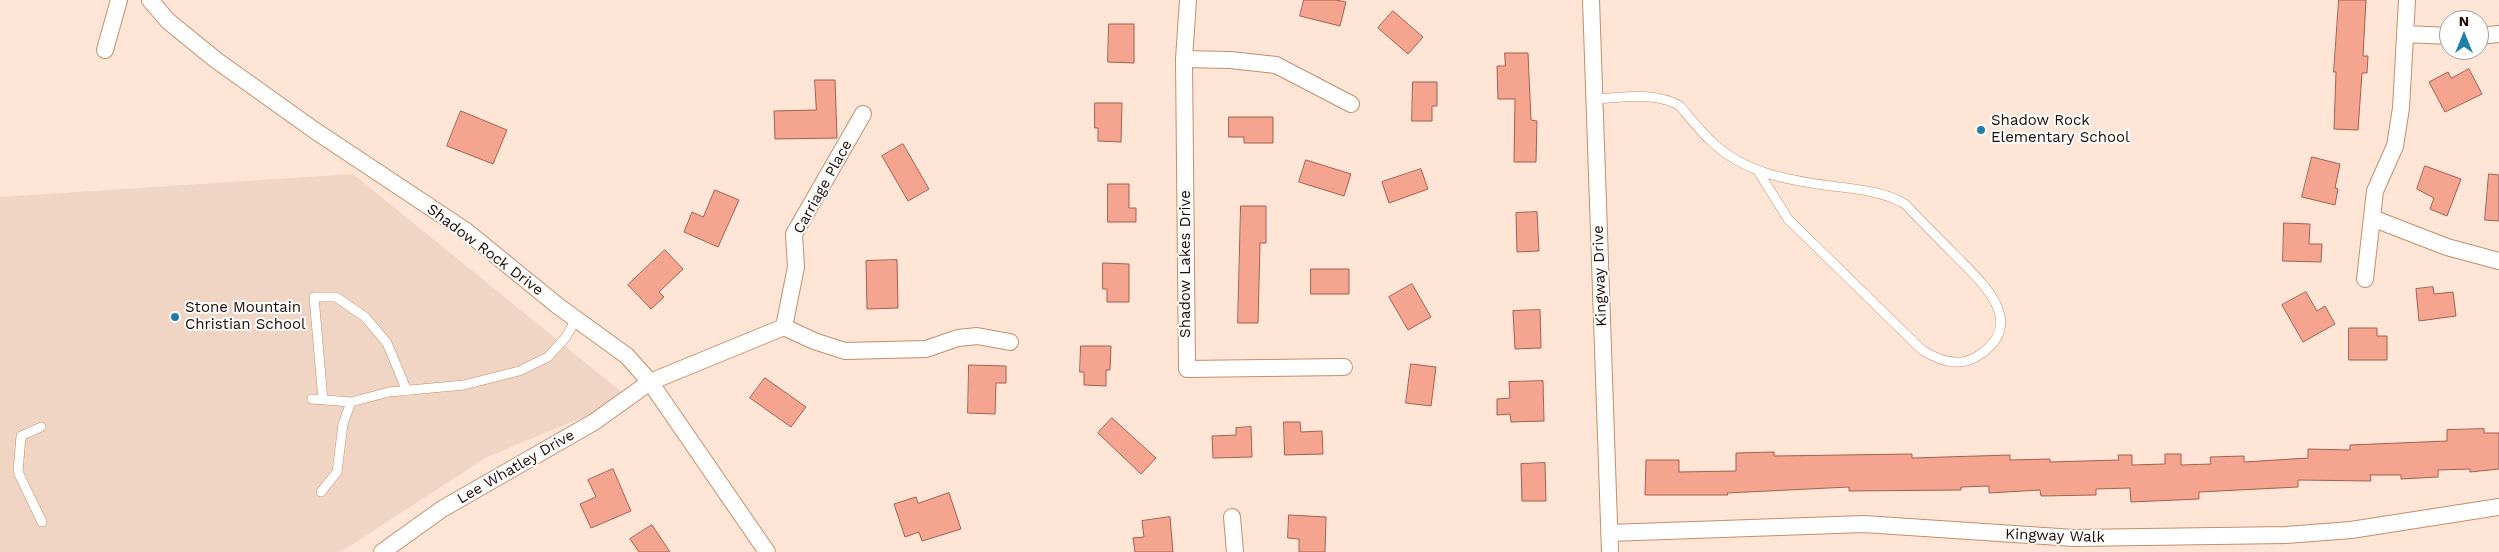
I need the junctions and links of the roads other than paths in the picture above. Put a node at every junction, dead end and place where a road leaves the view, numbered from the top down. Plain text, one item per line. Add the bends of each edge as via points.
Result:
1 (119, 0) edge
2 (150, 0) edge
3 (1188, 0) edge
4 (1591, 0) edge
5 (2407, 0) edge
6 (2406, 34) junction
7 (2439, 36) edge
8 (105, 50) dead end
9 (1184, 59) junction
10 (1594, 99) junction
11 (1351, 104) dead end
12 (863, 114) dead end
13 (1758, 171) junction
14 (2372, 218) junction
15 (2499, 262) edge
16 (2365, 279) dead end
17 (576, 319) junction
18 (784, 327) junction
19 (1010, 342) dead end
20 (1344, 367) dead end
21 (650, 382) junction
22 (407, 391) junction
23 (312, 399) dead end
24 (323, 400) junction
25 (352, 402) junction
26 (41, 427) dead end
27 (321, 492) dead end
28 (2499, 507) edge
29 (1232, 517) dead end
30 (42, 522) dead end
31 (1609, 533) junction
32 (382, 552) edge
33 (767, 552) edge
34 (1234, 552) edge
35 (1610, 552) edge

1 - 8 street
2 - 17 street, Shadow Rock Drive via 168,21 216,60 466,231
3 - 9 street, Shadow Lakes Drive
4 - 10 street, Kingway Drive
5 - 6 street
6 - 7 street
6 - 14 street via 2401,108 2394,146 2375,191
9 - 11 street via 1276,65
9 - 20 street, Shadow Lakes Drive via 1187,369
10 - 13 lane via 1649,97 1672,102 1680,106 1718,148
10 - 31 street, Kingway Drive
12 - 18 street, Carriage Place via 794,234 796,267
13 - 13 lane via 1788,218 1922,350 1943,360 1963,362 1986,350 1998,337 1999,313 1989,289 1905,204 1886,195 1784,179
14 - 15 street via 2446,248
14 - 16 street
17 - 21 street, Shadow Rock Drive via 627,356
17 - 22 lane via 566,337 548,357 519,371 464,385
18 - 19 street via 845,351 926,349 958,338 977,336
18 - 21 street
21 - 32 street, Lee Whatley Drive via 594,422 442,509
21 - 33 street, Shadow Rock Drive
22 - 24 lane via 387,343 365,317 336,297 314,297
22 - 25 lane via 389,392
23 - 24 lane
24 - 25 lane
25 - 27 lane via 344,424 337,472
26 - 30 lane via 21,436 18,472
28 - 31 street, Kingway Walk via 2351,530 2286,535 2058,538 1864,524
29 - 34 street
31 - 35 street, Kingway Drive

